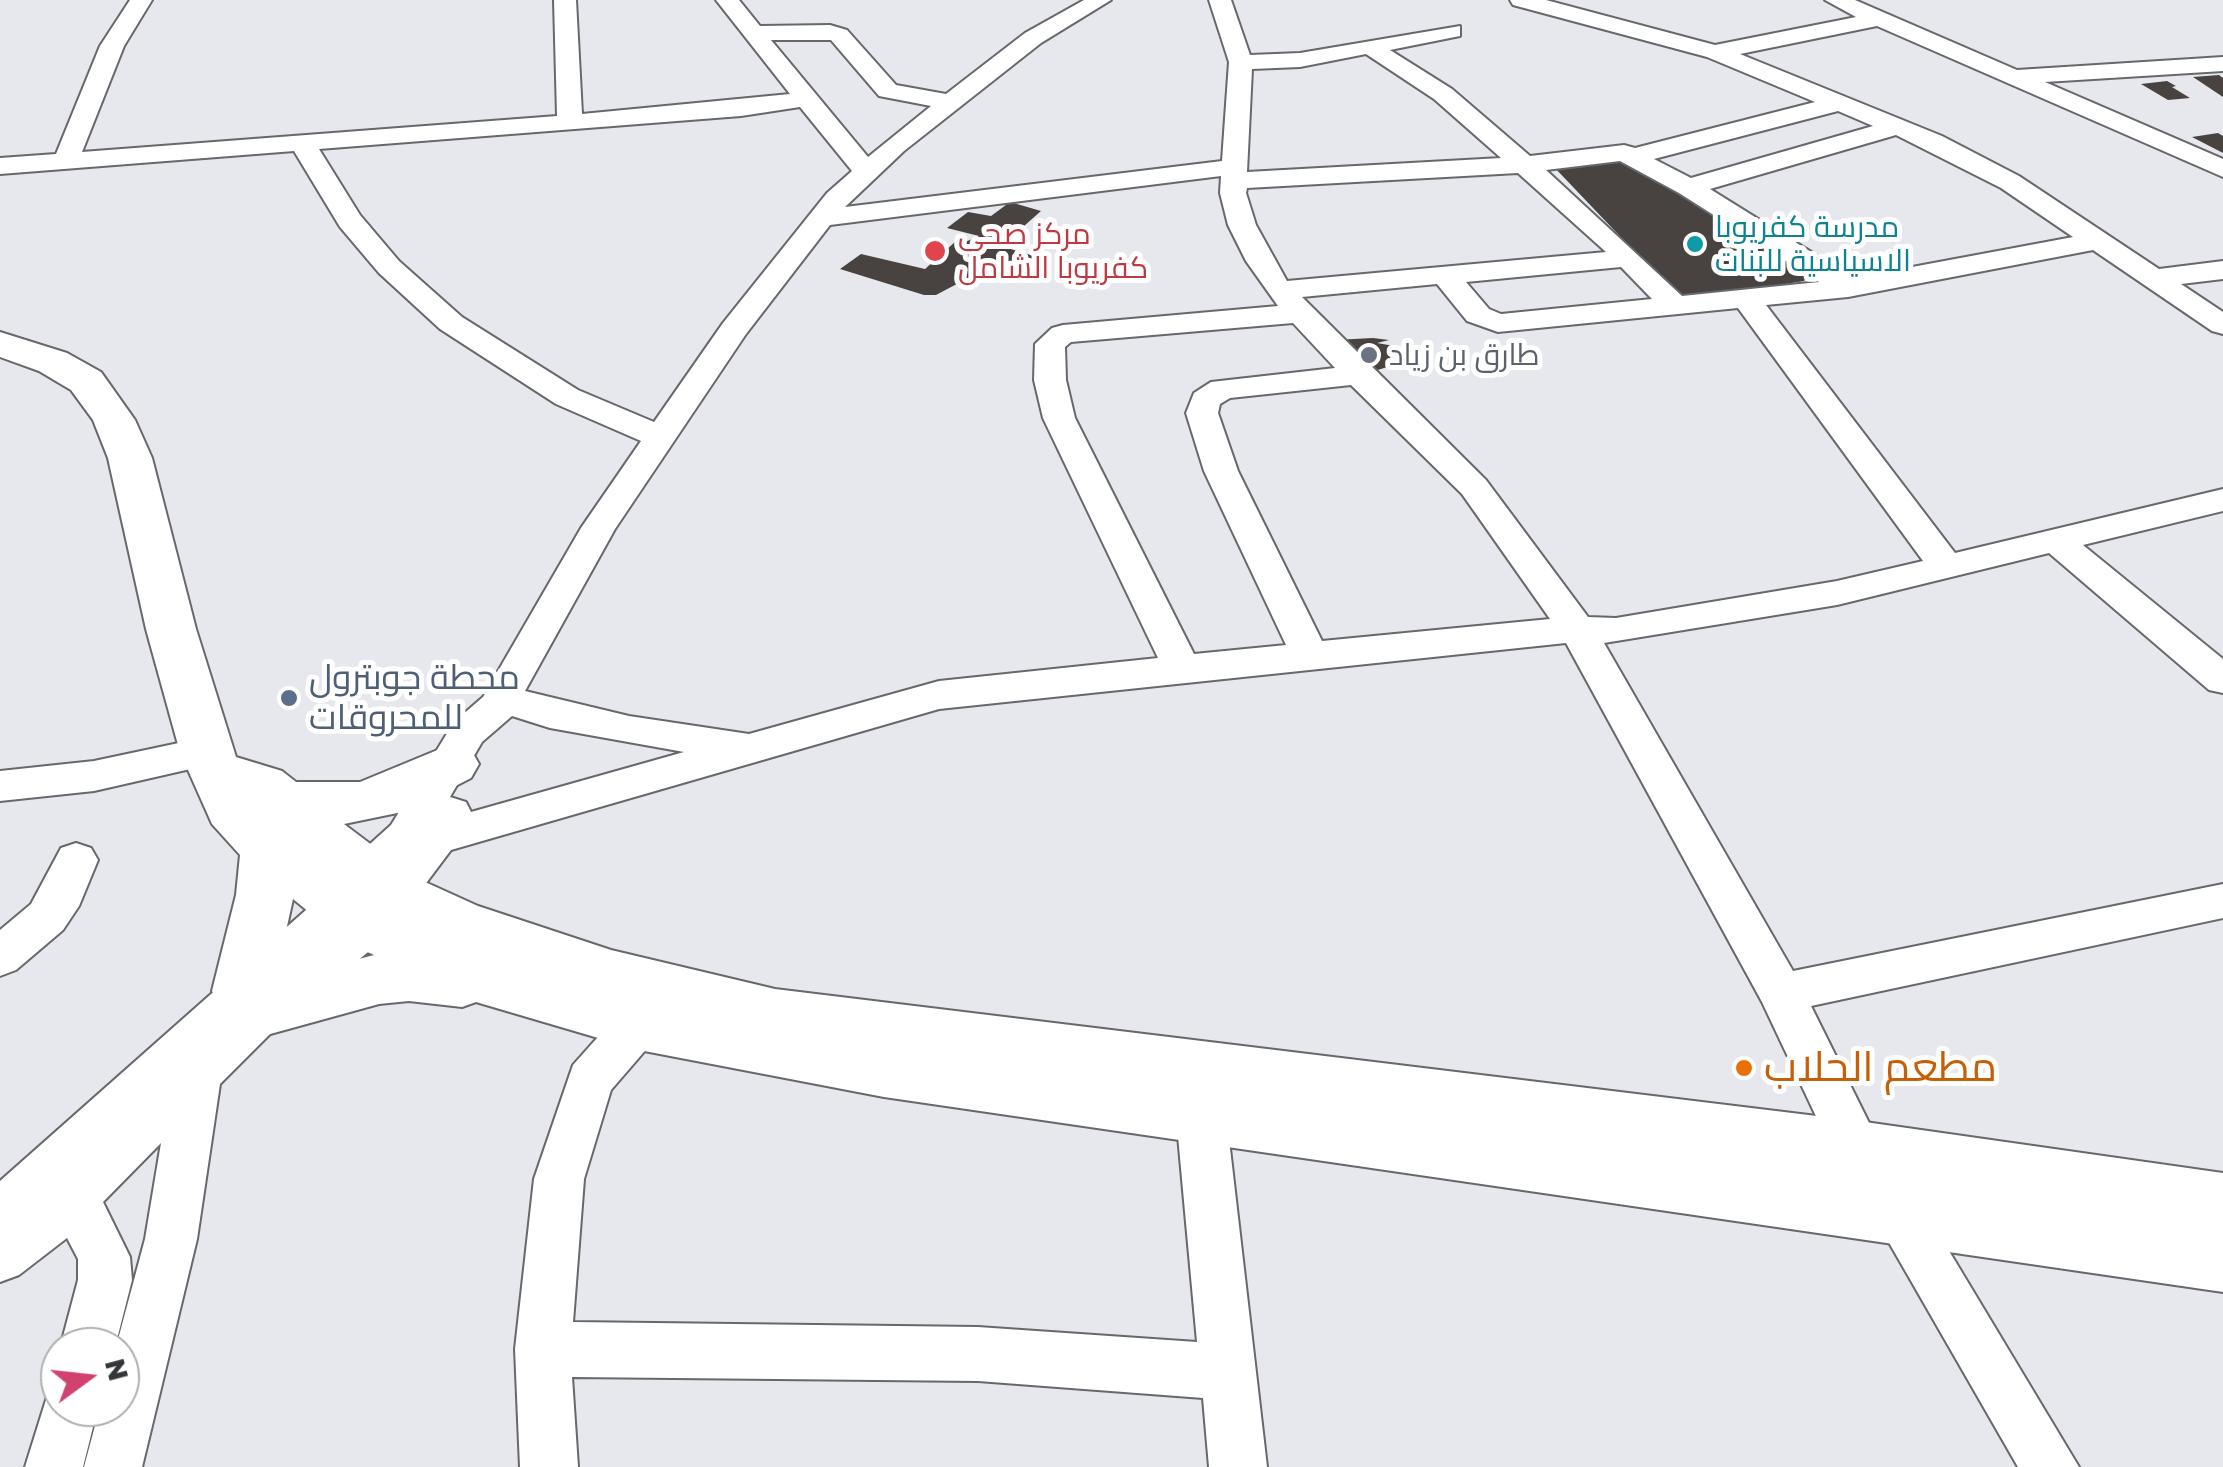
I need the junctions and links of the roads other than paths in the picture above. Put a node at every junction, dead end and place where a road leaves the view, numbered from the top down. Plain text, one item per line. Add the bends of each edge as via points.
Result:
1 (140, 0) edge
2 (564, 0) edge
3 (727, 0) edge
4 (1100, 0) edge
5 (1220, 0) edge
6 (1521, 0) edge
7 (1836, 0) edge
8 (1880, 19) junction
9 (1453, 32) dead end
10 (755, 33) junction
11 (1370, 46) junction
12 (1715, 52) junction
13 (1241, 62) junction
14 (2223, 64) edge
15 (2015, 78) junction
16 (810, 98) junction
17 (954, 102) junction
18 (1843, 102) junction
19 (570, 122) junction
20 (1899, 126) junction
21 (302, 141) junction
22 (1635, 156) junction
23 (66, 160) junction
24 (1521, 165) junction
25 (0, 166) edge
26 (2223, 169) edge
27 (866, 172) junction
28 (1233, 174) junction
29 (1688, 187) junction
30 (822, 218) junction
31 (2097, 241) junction
32 (1629, 258) junction
33 (2223, 270) edge
34 (1446, 276) junction
35 (2151, 279) junction
36 (1848, 288) junction
37 (1289, 301) junction
38 (1748, 301) junction
39 (1678, 308) junction
40 (2223, 325) edge
41 (0, 344) edge
42 (1359, 375) junction
43 (660, 437) junction
44 (2223, 500) edge
45 (2056, 541) junction
46 (1946, 568) junction
47 (1577, 630) junction
48 (1310, 655) junction
49 (1183, 670) junction
50 (2223, 680) edge
51 (2223, 696) edge
52 (500, 702) junction
53 (2223, 712) edge
54 (750, 746) junction
55 (212, 762) junction
56 (452, 764) junction
57 (0, 786) edge
58 (276, 826) junction
59 (438, 836) junction
60 (76, 860) dead end
61 (367, 900) junction
62 (2223, 902) edge
63 (0, 957) edge
64 (501, 986) junction
65 (1781, 993) junction
66 (252, 1000) junction
67 (648, 1006) junction
68 (198, 1078) junction
69 (1201, 1114) junction
70 (1505, 1133) junction
71 (1858, 1152) junction
72 (57, 1186) junction
73 (2223, 1204) edge
74 (1898, 1213) junction
75 (0, 1217) edge
76 (0, 1257) edge
77 (2223, 1259) edge
78 (92, 1327) edge
79 (543, 1349) junction
80 (1226, 1372) junction
81 (65, 1427) edge
82 (54, 1467) edge
83 (113, 1467) edge
84 (548, 1467) edge
85 (1238, 1467) edge
86 (2050, 1467) edge

1 - 23 street via 112,46
2 - 19 street
3 - 10 street
4 - 17 street via 1034,22
5 - 13 street
6 - 12 street
7 - 8 street
8 - 12 street
8 - 15 street
9 - 11 street
10 - 16 street
10 - 17 street via 839,35 888,91
11 - 13 street via 1300,60
11 - 24 street via 1443,94
12 - 18 street
13 - 28 street
14 - 15 street
15 - 26 street
16 - 19 street
16 - 27 street via 832,136
17 - 27 street
18 - 20 street
18 - 22 street
19 - 21 street
20 - 29 street
20 - 31 street via 2010,182
21 - 23 street
21 - 43 street via 350,221 451,322 567,397
22 - 24 street via 1610,152
22 - 29 street
23 - 25 street
24 - 28 street
24 - 32 street
27 - 30 street
28 - 30 street
28 - 37 street via 1242,225
29 - 36 street
30 - 43 street
31 - 35 street
31 - 36 street
32 - 34 street
32 - 39 street
33 - 35 street
34 - 37 street
34 - 39 street via 1478,315 1498,323
35 - 40 street
36 - 38 street
37 - 42 street
37 - 49 street via 1063,334 1050,344 1059,418
38 - 39 street
38 - 46 street
41 - 55 main road via 86,381 114,420
42 - 47 street via 1474,486
42 - 48 street via 1222,389 1204,400 1221,471
43 - 52 street via 598,528
44 - 45 street
45 - 46 street
45 - 50 street
46 - 47 street via 1780,604 1616,631
47 - 48 street
47 - 65 street
48 - 49 street
49 - 54 street via 939,695
51 - 53 street
52 - 54 street via 629,730
52 - 56 street via 468,732
52 - 59 street via 496,736
54 - 59 street
55 - 57 street
55 - 58 main road via 231,808
56 - 58 main road via 388,796
56 - 61 street
58 - 61 main road
58 - 66 main road
59 - 61 street
60 - 63 street via 47,917
61 - 64 main road
61 - 66 street
61 - 67 main road via 458,923
62 - 65 street
64 - 66 main road via 409,976
64 - 67 main road
65 - 71 street
66 - 68 street
66 - 72 street
67 - 69 main road via 884,1070
67 - 70 main road via 775,1015
67 - 79 street via 590,1080 559,1179
68 - 72 street
68 - 83 street via 171,1239
69 - 70 main road
69 - 80 street
70 - 71 main road
70 - 74 main road
71 - 73 main road
72 - 75 street
72 - 76 street via 22,1244
72 - 78 street via 104,1257
74 - 77 main road
74 - 86 street
79 - 80 street via 978,1354
79 - 84 street
80 - 85 street
81 - 82 street

